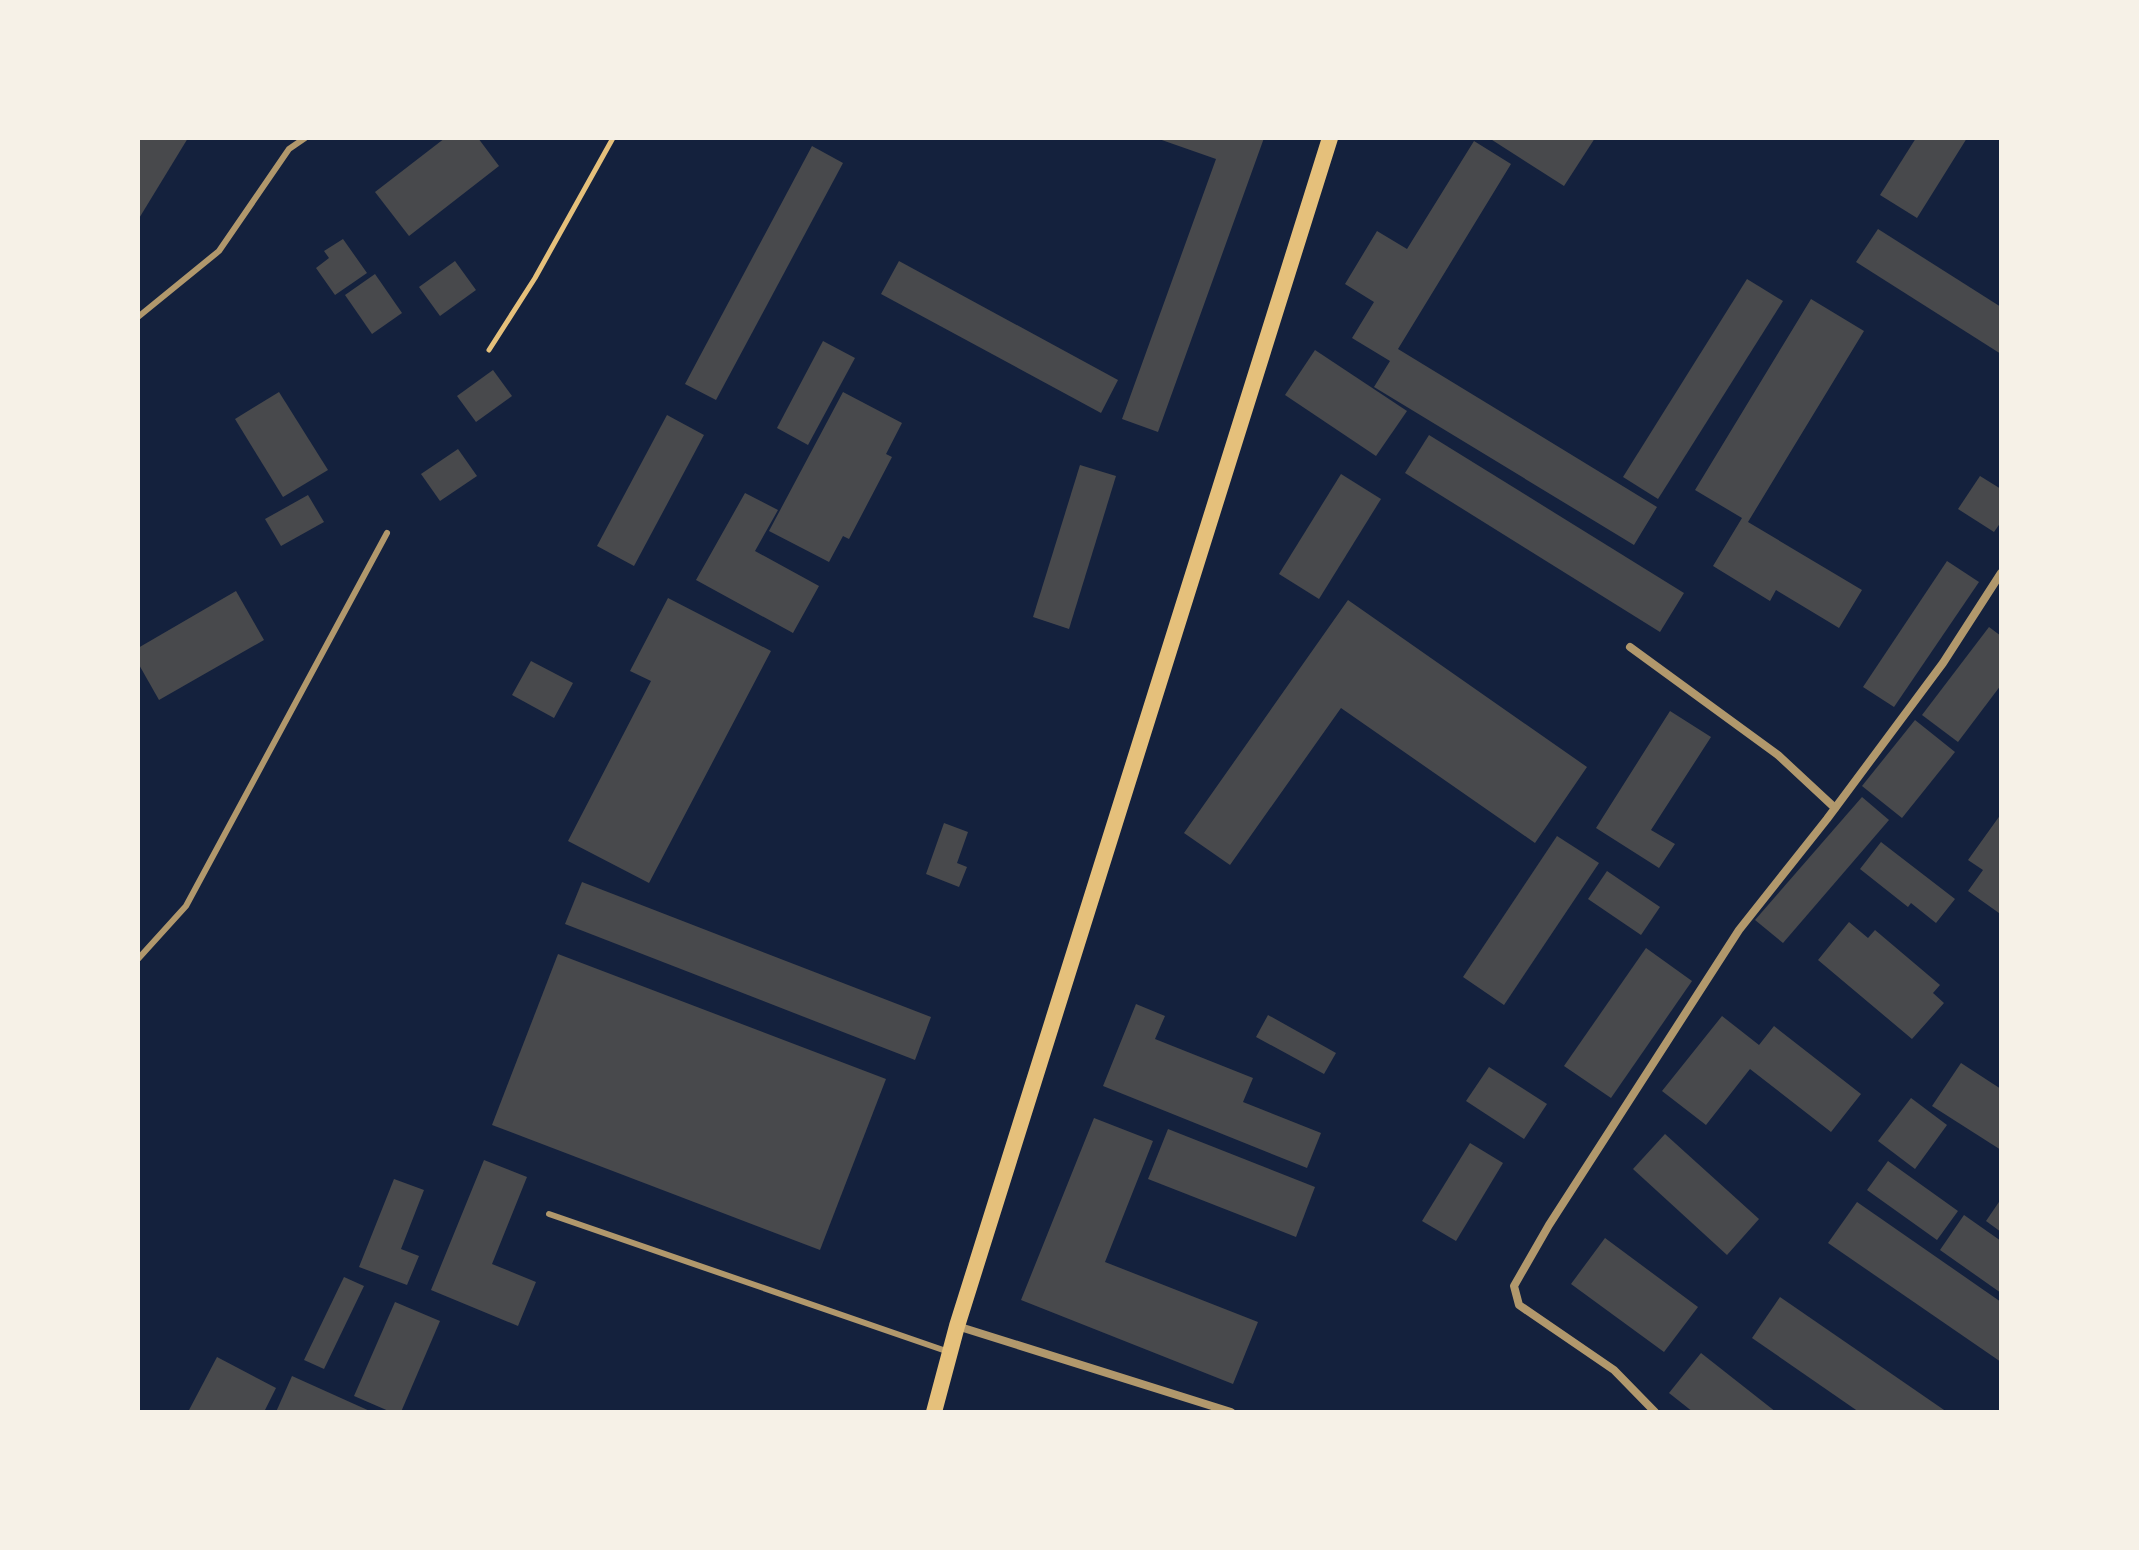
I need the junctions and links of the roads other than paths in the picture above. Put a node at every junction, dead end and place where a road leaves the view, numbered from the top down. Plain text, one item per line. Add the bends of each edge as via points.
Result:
1 (305, 138) edge
2 (1330, 138) edge
3 (138, 317) edge
4 (387, 533) dead end
5 (2001, 573) edge
6 (1630, 647) dead end
7 (1835, 808) junction
8 (138, 959) edge
9 (549, 1214) dead end
10 (957, 1326) junction
11 (949, 1352) junction
12 (934, 1412) edge
13 (1231, 1412) edge
14 (1655, 1412) edge

1 - 3 lane via 289,149 219,251
2 - 10 main road
4 - 8 lane via 186,906
5 - 7 street via 1943,663
6 - 7 street via 1778,755
7 - 14 street via 1739,930 1514,1286 1519,1305 1614,1370
9 - 11 lane
10 - 11 main road
10 - 13 street
11 - 12 main road

